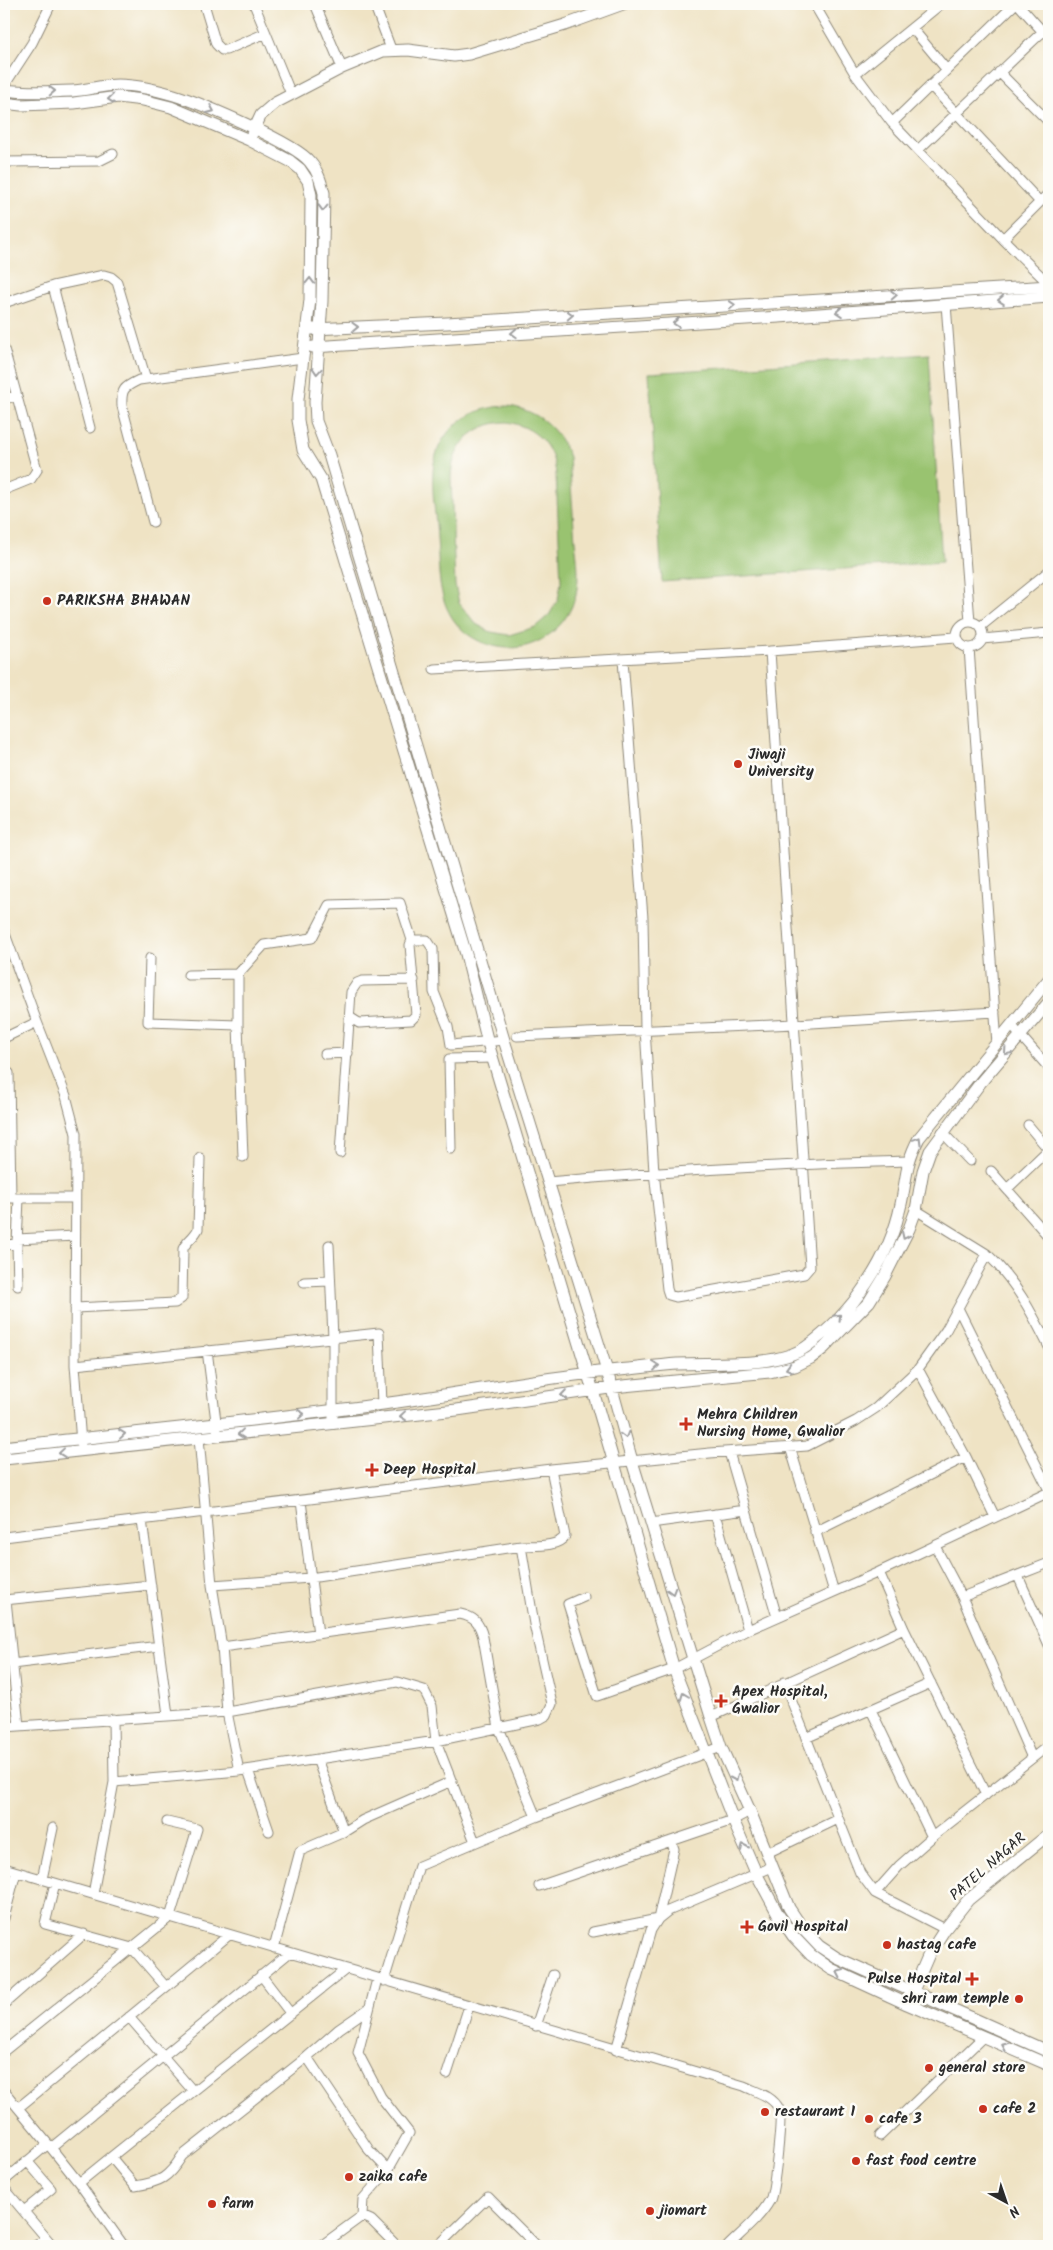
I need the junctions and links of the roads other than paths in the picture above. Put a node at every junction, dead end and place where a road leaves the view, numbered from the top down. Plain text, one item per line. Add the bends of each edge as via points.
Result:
1 (51, 4) edge
2 (204, 4) edge
3 (254, 4) edge
4 (314, 4) edge
5 (374, 4) edge
6 (623, 4) edge
7 (814, 4) edge
8 (941, 4) edge
9 (1017, 4) edge
10 (912, 28) junction
11 (1046, 32) edge
12 (266, 33) junction
13 (391, 49) junction
14 (342, 68) junction
15 (946, 69) junction
16 (999, 72) junction
17 (855, 74) junction
18 (4, 86) edge
19 (930, 86) junction
20 (145, 88) junction
21 (4, 90) edge
22 (291, 94) junction
23 (142, 100) junction
24 (4, 103) edge
25 (956, 113) junction
26 (1049, 122) edge
27 (892, 123) junction
28 (254, 129) junction
29 (249, 140) junction
30 (918, 150) junction
31 (113, 154) dead end
32 (4, 162) edge
33 (1049, 194) edge
34 (1040, 202) junction
35 (1003, 239) junction
36 (1048, 282) edge
37 (53, 286) junction
38 (1049, 297) edge
39 (4, 303) edge
40 (946, 304) junction
41 (320, 328) junction
42 (306, 329) junction
43 (318, 346) junction
44 (4, 350) edge
45 (304, 352) junction
46 (146, 379) junction
47 (17, 396) junction
48 (4, 399) edge
49 (90, 428) dead end
50 (4, 490) edge
51 (153, 522) dead end
52 (1049, 570) edge
53 (970, 622) junction
54 (980, 627) junction
55 (1049, 633) edge
56 (956, 636) junction
57 (982, 639) junction
58 (968, 648) junction
59 (770, 651) junction
60 (622, 660) junction
61 (434, 669) dead end
62 (4, 931) edge
63 (412, 940) junction
64 (150, 958) dead end
65 (238, 974) junction
66 (188, 975) dead end
67 (1049, 979) edge
68 (414, 980) junction
69 (1049, 1002) edge
70 (995, 1012) junction
71 (351, 1018) junction
72 (37, 1022) junction
73 (795, 1024) junction
74 (238, 1025) junction
75 (1012, 1026) junction
76 (645, 1029) junction
77 (517, 1036) dead end
78 (1021, 1036) junction
79 (4, 1038) edge
80 (504, 1040) junction
81 (488, 1043) junction
82 (997, 1044) junction
83 (450, 1045) junction
84 (348, 1053) junction
85 (325, 1054) dead end
86 (492, 1058) junction
87 (449, 1059) junction
88 (1049, 1068) edge
89 (9, 1073) dead end
90 (1028, 1125) dead end
91 (942, 1132) junction
92 (6, 1146) edge
93 (451, 1149) dead end
94 (1049, 1149) edge
95 (340, 1153) dead end
96 (243, 1157) dead end
97 (200, 1158) dead end
98 (908, 1161) junction
99 (970, 1161) dead end
100 (804, 1163) junction
101 (991, 1171) dead end
102 (654, 1172) junction
103 (548, 1182) junction
104 (1007, 1189) junction
105 (904, 1190) junction
106 (919, 1192) junction
107 (11, 1198) edge
108 (75, 1198) junction
109 (916, 1210) junction
110 (75, 1236) junction
111 (1049, 1237) edge
112 (17, 1242) junction
113 (4, 1245) edge
114 (328, 1245) dead end
115 (987, 1254) junction
116 (330, 1281) junction
117 (304, 1282) dead end
118 (18, 1286) dead end
119 (75, 1308) junction
120 (958, 1308) junction
121 (333, 1338) junction
122 (816, 1338) junction
123 (1049, 1347) edge
124 (824, 1348) junction
125 (208, 1350) junction
126 (75, 1365) junction
127 (918, 1369) junction
128 (607, 1371) junction
129 (588, 1374) junction
130 (612, 1388) junction
131 (480, 1391) junction
132 (592, 1391) junction
133 (382, 1404) junction
134 (481, 1407) junction
135 (333, 1411) junction
136 (216, 1424) junction
137 (333, 1424) junction
138 (218, 1436) junction
139 (81, 1438) junction
140 (199, 1438) junction
141 (4, 1447) edge
142 (790, 1447) junction
143 (82, 1451) junction
144 (729, 1452) junction
145 (966, 1457) junction
146 (4, 1459) edge
147 (632, 1461) junction
148 (614, 1463) junction
149 (551, 1469) junction
150 (1049, 1491) edge
151 (301, 1502) junction
152 (746, 1510) junction
153 (205, 1512) junction
154 (715, 1514) junction
155 (995, 1517) junction
156 (142, 1520) junction
157 (651, 1523) junction
158 (815, 1532) junction
159 (4, 1537) edge
160 (521, 1546) junction
161 (934, 1546) junction
162 (1049, 1563) edge
163 (879, 1572) junction
164 (1018, 1576) junction
165 (310, 1578) junction
166 (151, 1585) junction
167 (212, 1586) junction
168 (834, 1592) junction
169 (584, 1597) dead end
170 (962, 1597) junction
171 (5, 1600) edge
172 (777, 1617) junction
173 (904, 1629) junction
174 (748, 1630) junction
175 (1046, 1632) edge
176 (318, 1634) junction
177 (1049, 1645) edge
178 (159, 1646) junction
179 (222, 1647) junction
180 (693, 1660) junction
181 (12, 1664) junction
182 (674, 1669) junction
183 (784, 1682) junction
184 (931, 1683) junction
185 (871, 1710) junction
186 (227, 1712) junction
187 (168, 1714) junction
188 (711, 1717) junction
189 (113, 1718) junction
190 (19, 1726) junction
191 (4, 1727) edge
192 (499, 1728) junction
193 (806, 1738) junction
194 (436, 1741) junction
195 (1049, 1745) edge
196 (721, 1747) junction
197 (706, 1753) junction
198 (1032, 1758) junction
199 (317, 1760) junction
200 (248, 1770) junction
201 (239, 1771) junction
202 (452, 1781) junction
203 (114, 1782) junction
204 (986, 1795) junction
205 (750, 1811) junction
206 (536, 1817) junction
207 (838, 1819) junction
208 (733, 1820) junction
209 (167, 1822) dead end
210 (53, 1828) dead end
211 (269, 1831) dead end
212 (344, 1832) junction
213 (1049, 1834) edge
214 (932, 1837) junction
215 (672, 1840) junction
216 (476, 1842) junction
217 (767, 1854) junction
218 (772, 1867) junction
219 (4, 1868) edge
220 (16, 1872) junction
221 (757, 1875) junction
222 (42, 1879) junction
223 (55, 1883) junction
224 (539, 1886) dead end
225 (875, 1893) junction
226 (93, 1894) junction
227 (5, 1907) edge
228 (4, 1918) edge
229 (170, 1918) junction
230 (658, 1919) junction
231 (945, 1929) junction
232 (593, 1932) dead end
233 (84, 1934) junction
234 (229, 1935) junction
235 (132, 1948) junction
236 (274, 1948) junction
237 (289, 1953) junction
238 (345, 1970) junction
239 (261, 1975) junction
240 (553, 1975) dead end
241 (380, 1980) junction
242 (166, 1987) junction
243 (913, 1993) junction
244 (4, 2004) edge
245 (908, 2004) junction
246 (469, 2006) junction
247 (368, 2010) junction
248 (291, 2014) junction
249 (129, 2017) junction
250 (536, 2026) junction
251 (983, 2036) junction
252 (616, 2050) junction
253 (4, 2051) edge
254 (1049, 2052) edge
255 (163, 2056) junction
256 (306, 2056) junction
257 (1049, 2065) edge
258 (447, 2074) dead end
259 (4, 2091) edge
260 (194, 2092) junction
261 (18, 2108) junction
262 (880, 2136) dead end
263 (50, 2146) junction
264 (111, 2156) junction
265 (27, 2161) junction
266 (388, 2170) junction
267 (4, 2181) edge
268 (79, 2183) junction
269 (4, 2188) edge
270 (24, 2211) junction
271 (362, 2216) junction
272 (50, 2243) edge
273 (36, 2246) edge
274 (124, 2246) edge
275 (321, 2246) edge
276 (397, 2246) edge
277 (438, 2246) edge
278 (537, 2246) edge
279 (728, 2246) edge

1 - 18 street via 32,43
2 - 12 street via 218,48 222,50
3 - 12 street
4 - 14 street
5 - 13 street
6 - 13 main road via 469,54 445,56
7 - 17 street
8 - 10 street
9 - 11 street
9 - 15 street
10 - 15 street
10 - 17 street
11 - 16 street
12 - 22 street
13 - 14 main road
14 - 22 main road
15 - 19 street
16 - 25 street
16 - 26 street
17 - 27 street
19 - 25 street
19 - 27 street
21 -> 20 main road via 73,91 118,85
20 - 23 main road
20 -> 28 main road via 175,96
22 - 28 main road via 266,110
23 -> 24 main road via 118,98 74,103
23 - 29 main road via 171,107
25 - 30 street
25 - 34 street
27 - 30 street
28 - 29 main road
28 -> 41 main road via 297,150 310,161 319,176 324,193
42 -> 29 main road via 310,300 311,195 308,181 290,161
30 - 35 street
31 - 32 street via 98,160
33 - 34 street
34 - 35 street
35 - 36 street
41 -> 36 main road via 447,323
37 - 39 street
37 - 46 street via 104,276 117,282
37 - 49 street
38 -> 40 main road
40 -> 43 main road
40 - 53 street
41 - 42 main road
41 - 43 main road
42 - 45 main road
43 - 45 main road
43 -> 80 main road via 316,421 329,455
44 - 47 street
45 - 46 street
45 - 81 main road via 298,399 303,450 321,479 466,954
46 - 51 street via 126,386 121,394
47 - 48 street
47 - 50 street via 37,470 31,479
52 - 54 street
53 - 54 street
53 - 56 street via 959,628
54 - 57 street
55 - 57 street
56 - 58 street via 960,644
56 - 59 street
57 - 58 street via 977,646
58 - 70 street
59 - 60 street
59 - 73 street
60 - 61 street
60 - 76 street via 643,918
62 - 72 street
63 - 65 street via 400,903 329,905 312,938 264,945
63 - 68 street
63 - 83 street via 426,940 433,949 434,992 448,1027
64 - 74 street via 148,1022
65 - 66 street
65 - 74 street
67 - 75 main road
68 - 71 street via 357,983 352,992
68 - 71 street via 416,1015 411,1020 359,1023
69 - 78 main road
70 - 73 street
70 - 82 street
71 - 84 street
72 - 79 street
72 - 108 street via 66,1096 76,1134
73 - 76 street
73 - 100 street
74 - 96 street
75 - 78 street
75 - 82 main road
76 - 77 street
76 - 102 street
78 - 88 street
78 -> 91 main road
80 - 81 street
80 - 103 main road
81 - 83 street
81 - 86 main road
98 -> 82 main road via 929,1124
83 - 87 street
84 - 85 street
84 - 95 street
86 - 87 street
86 - 129 main road
87 - 93 street
89 - 92 street
90 - 94 street
91 - 99 street
91 - 106 main road via 925,1161
92 - 107 street
94 - 104 street
97 - 119 street via 198,1229 183,1249 182,1298 175,1303
98 - 100 street
98 - 105 main road
100 - 102 street
100 - 102 street via 809,1271 676,1297 667,1289
101 - 104 street
102 - 103 street
103 - 128 main road
104 - 111 street
105 - 106 main road
122 -> 105 main road via 859,1294 875,1270 888,1244
106 - 109 main road
107 - 108 street
107 - 112 street
108 - 110 street
109 - 115 street
109 -> 124 main road via 869,1302
110 - 112 street
110 - 119 street
112 - 113 street
112 - 118 street
114 - 116 street
115 - 120 street
115 - 123 street via 1022,1296
116 - 117 street
116 - 121 street
119 - 126 street
120 - 127 street
120 - 150 street
121 - 125 street
121 - 133 street via 379,1333
121 - 135 street
122 - 124 main road
128 -> 122 main road via 768,1360 792,1355
124 -> 130 main road via 796,1366 770,1372
125 - 126 street
125 - 136 street
126 - 139 street
127 - 142 street via 876,1408 856,1421 807,1446
127 - 145 street
128 - 129 main road
128 - 130 main road
129 - 131 main road
129 - 132 main road
130 - 132 main road
130 -> 147 main road
131 - 133 main road
131 - 134 main road
132 -> 134 main road
132 - 148 main road
133 - 135 main road
134 -> 137 main road
136 -> 135 main road
135 - 137 street
136 - 138 street
139 -> 136 main road
137 -> 138 main road
138 - 140 main road
139 - 141 main road
139 - 143 street
140 - 143 main road
140 - 153 street
142 - 144 street
142 - 158 street
143 -> 146 main road
144 - 147 street
144 - 152 street
145 - 155 street
145 - 158 street
147 - 148 street
147 - 157 main road
148 - 149 street
148 - 182 main road
149 - 151 street
149 - 160 street via 565,1536 556,1544
150 - 155 street
151 - 153 street
151 - 165 street
152 - 154 street
152 - 172 street
153 - 156 street
153 - 167 street
154 - 157 street
154 - 174 street
155 - 161 street
156 - 159 street
156 - 166 street
157 -> 180 main road
158 - 168 street
160 - 165 street
160 - 192 street via 551,1709 540,1719
161 - 163 street
161 - 170 street
162 - 164 street
163 - 168 street
163 - 173 street
164 - 170 street
164 - 175 street
165 - 167 street
165 - 176 street
166 - 171 street
166 - 178 street
167 - 179 street
168 - 172 street
169 - 182 street via 568,1604 597,1696
170 - 198 street
171 - 181 street
172 - 174 street
173 - 183 street
173 - 184 street
174 - 180 street
175 - 177 street
176 - 179 street
176 - 192 street via 460,1614 472,1617 482,1631
178 - 181 street
178 - 187 street
179 - 186 street
180 - 182 street
180 - 188 main road
181 - 190 street
197 -> 182 main road
183 - 188 street
183 - 193 street
184 - 185 street
184 - 204 street
185 - 193 street
185 - 214 street
186 - 187 street
186 - 194 street via 397,1682 424,1690 432,1706
186 - 201 street
187 - 189 street
188 - 196 main road
189 - 190 street
189 - 203 street
190 - 191 street
192 - 194 street
192 - 206 street
193 - 207 street
194 - 199 street
194 - 202 street
195 - 198 street
196 - 197 street
196 -> 205 main road
197 - 206 street
197 - 208 main road
198 - 204 street
199 - 200 street
199 - 212 street
200 - 201 street
200 - 211 street
201 - 203 street
202 - 212 street via 363,1820
202 - 216 street
203 - 226 street
204 - 214 street
205 - 208 street
205 - 217 main road
206 - 216 street
207 - 217 street
207 - 225 street via 860,1873
208 - 215 street
221 -> 208 main road
209 - 229 street via 197,1828
210 - 222 street
212 - 236 street via 300,1851
213 - 231 main road, PATEL NAGAR via 968,1900
214 - 225 street
215 - 224 street
215 - 230 street via 674,1850
216 - 241 street via 419,1866
217 - 218 main road
218 - 221 street
218 - 243 main road via 789,1908 819,1946
219 - 220 street
220 - 222 street
220 - 227 street
221 - 230 street via 668,1911
245 -> 221 main road via 831,1969 811,1956 778,1914
222 - 223 street
223 - 226 street
223 - 233 street via 46,1924
225 - 231 street
226 - 229 street
227 - 228 street
229 - 234 street
229 - 235 street
230 - 232 street
230 - 252 street via 651,1930
231 - 243 main road, PATEL NAGAR via 929,1954
233 - 235 street
233 - 244 street
234 - 236 street
234 - 242 street
235 - 242 street
235 - 253 street
236 - 237 street
237 - 238 street
237 - 239 street
238 - 241 street
238 - 248 street
239 - 248 street
239 - 255 street
240 - 250 street
241 - 246 street
241 - 247 street
242 - 249 street
243 - 245 main road, PATEL NAGAR
243 - 254 main road
245 - 251 main road
246 - 250 street
246 - 258 street
247 - 256 street
247 - 266 street via 358,2053 381,2097 409,2133
248 - 260 street
249 - 255 street
249 - 261 street
250 - 252 street
257 -> 251 main road
251 - 262 street
252 - 279 street via 744,2086 770,2098 780,2111 771,2199 761,2214
255 - 260 street
255 - 263 street
256 - 264 street via 182,2156 171,2173 155,2183 135,2186
256 - 266 street via 369,2150
259 - 261 street
260 - 264 street
261 - 263 street
263 - 265 street
263 - 268 street
264 - 268 street
265 - 267 street
265 - 270 street via 50,2190
266 - 271 street via 363,2199
268 - 274 street
269 - 270 street
270 - 272 street
271 - 275 street
271 - 276 street via 371,2220
272 - 273 street
277 - 278 street via 488,2197

